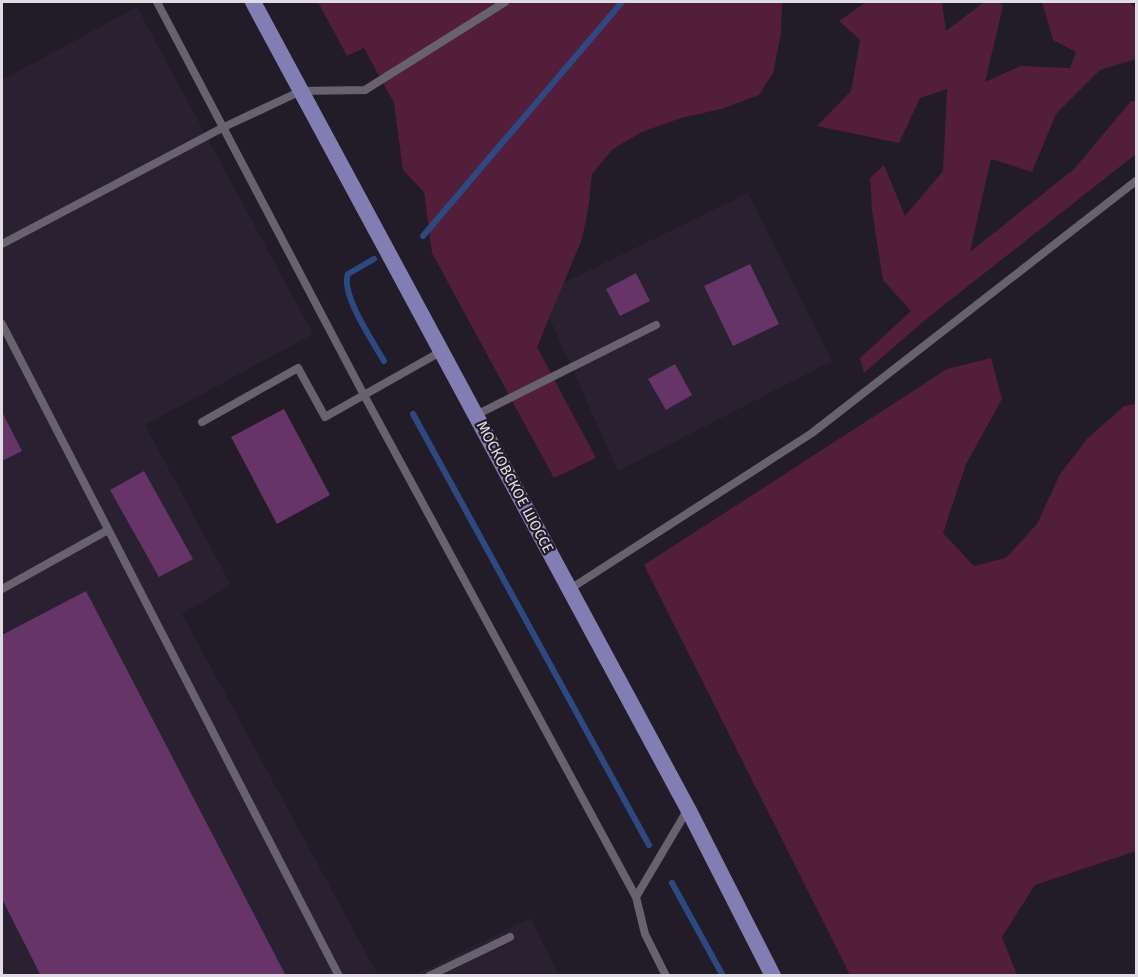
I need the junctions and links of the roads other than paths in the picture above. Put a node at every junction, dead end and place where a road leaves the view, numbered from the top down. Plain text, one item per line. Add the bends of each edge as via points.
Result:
1 (157, 2) edge
2 (253, 2) edge
3 (506, 2) edge
4 (301, 92) junction
5 (224, 127) junction
6 (1137, 181) edge
7 (2, 244) edge
8 (2, 324) edge
9 (656, 325) dead end
10 (442, 351) junction
11 (364, 395) junction
12 (476, 416) junction
13 (202, 422) dead end
14 (108, 530) junction
15 (2, 589) edge
16 (570, 589) junction
17 (688, 809) junction
18 (636, 897) junction
19 (510, 937) dead end
20 (339, 975) edge
21 (429, 975) edge
22 (666, 975) edge
23 (773, 975) edge

1 - 5 lane
2 - 4 main road, МОСКОВСКОЕ ШОССЕ
3 - 4 lane via 366,90
4 - 5 lane
4 - 10 main road, МОСКОВСКОЕ ШОССЕ
5 - 7 lane
5 - 11 lane
6 - 16 lane via 812,433
8 - 14 lane
9 - 12 lane
10 - 11 lane
10 - 12 main road, МОСКОВСКОЕ ШОССЕ
11 - 13 lane via 325,417 298,368
11 - 18 lane
12 - 16 main road, МОСКОВСКОЕ ШОССЕ
14 - 15 lane
14 - 20 lane
16 - 17 main road, МОСКОВСКОЕ ШОССЕ
17 - 18 lane
17 - 23 main road, МОСКОВСКОЕ ШОССЕ
18 - 22 lane via 645,934
19 - 21 lane

